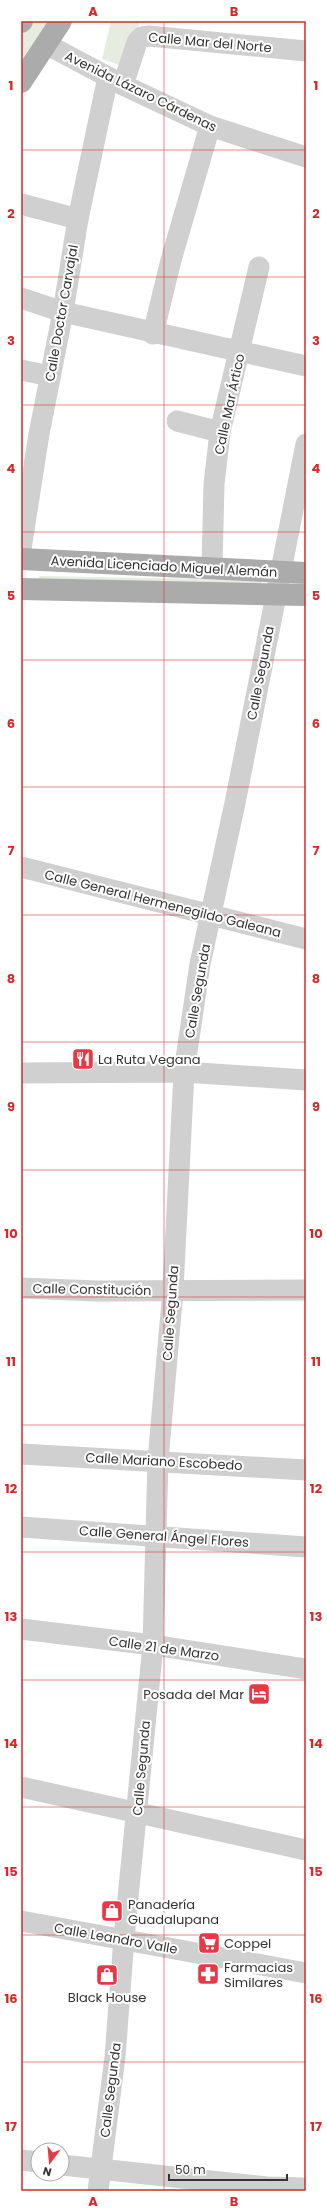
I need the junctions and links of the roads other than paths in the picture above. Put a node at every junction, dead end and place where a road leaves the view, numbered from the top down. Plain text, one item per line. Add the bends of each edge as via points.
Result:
1 (60, 21) edge
2 (46, 44) junction
3 (306, 51) edge
4 (116, 81) junction
5 (21, 82) edge
6 (210, 126) junction
7 (306, 157) edge
8 (21, 204) edge
9 (78, 219) junction
10 (259, 267) dead end
11 (21, 298) edge
12 (63, 312) junction
13 (153, 334) junction
14 (240, 352) junction
15 (306, 366) edge
16 (21, 370) edge
17 (50, 376) junction
18 (177, 421) dead end
19 (220, 432) junction
20 (30, 434) edge
21 (306, 444) edge
22 (21, 549) edge
23 (21, 559) edge
24 (212, 567) junction
25 (282, 571) junction
26 (306, 573) edge
27 (21, 589) edge
28 (275, 594) junction
29 (306, 595) edge
30 (21, 867) edge
31 (211, 916) junction
32 (306, 939) edge
33 (184, 1072) junction
34 (21, 1073) edge
35 (306, 1080) edge
36 (21, 1288) edge
37 (172, 1290) junction
38 (306, 1290) edge
39 (21, 1454) edge
40 (158, 1460) junction
41 (306, 1470) edge
42 (21, 1527) edge
43 (156, 1535) junction
44 (306, 1547) edge
45 (21, 1629) edge
46 (153, 1645) junction
47 (306, 1669) edge
48 (21, 1787) edge
49 (137, 1812) junction
50 (306, 1850) edge
51 (21, 1921) edge
52 (124, 1938) junction
53 (306, 1973) edge
54 (70, 2166) edge
55 (100, 2169) junction
56 (306, 2188) edge
57 (98, 2191) edge

1 - 2 main road
2 - 4 street, Avenida Lázaro Cárdenas
2 - 5 main road
3 - 4 street, Calle Mar del Norte via 142,36
4 - 6 street, Avenida Lázaro Cárdenas
4 - 9 street, Calle Doctor Carvajal
6 - 7 street, Avenida Lázaro Cárdenas
6 - 13 street via 171,260
8 - 9 street
9 - 12 street, Calle Doctor Carvajal
10 - 14 street, Calle Mar Ártico
11 - 12 street
12 - 13 street
12 - 17 street, Calle Doctor Carvajal
13 - 14 street
14 - 15 street
14 - 19 street, Calle Mar Ártico
16 - 17 street
17 - 20 street, Calle Doctor Carvajal
18 - 19 street
19 - 24 street, Calle Mar Ártico via 214,484
20 - 22 street, Calle Doctor Carvajal
21 - 25 street, Calle Segunda
23 - 24 main road, Avenida Licenciado Miguel Alemán
24 - 25 main road, Avenida Licenciado Miguel Alemán
25 - 26 main road, Avenida Licenciado Miguel Alemán
25 - 28 street, Calle Segunda
27 - 28 main road, Avenida Licenciado Miguel Alemán
28 - 29 main road, Avenida Licenciado Miguel Alemán
28 - 31 street, Calle Segunda
30 - 31 street, Calle General Hermenegildo Galeana
31 - 32 street, Calle General Hermenegildo Galeana
31 - 33 street, Calle Segunda via 200,964
33 - 34 street
33 - 35 street
33 - 37 street, Calle Segunda
36 - 37 street, Calle Constitución
37 - 38 street, Calle Constitución
37 - 40 street, Calle Segunda
39 - 40 street, Calle Mariano Escobedo
40 - 41 street, Calle Mariano Escobedo
40 - 43 street, Calle Segunda
42 - 43 street, Calle General Ángel Flores
43 - 44 street, Calle General Ángel Flores
43 - 46 street, Calle Segunda
45 - 46 street, Calle 21 de Marzo
46 - 47 street, Calle 21 de Marzo
46 - 49 street, Calle Segunda
48 - 49 street
49 - 50 street
49 - 52 street, Calle Segunda
51 - 52 street, Calle Leandro Valle
52 - 53 street, Calle Leandro Valle
52 - 55 street, Calle Segunda via 115,2057
54 - 55 street
55 - 56 street via 267,2187
55 - 57 street, Calle Segunda

